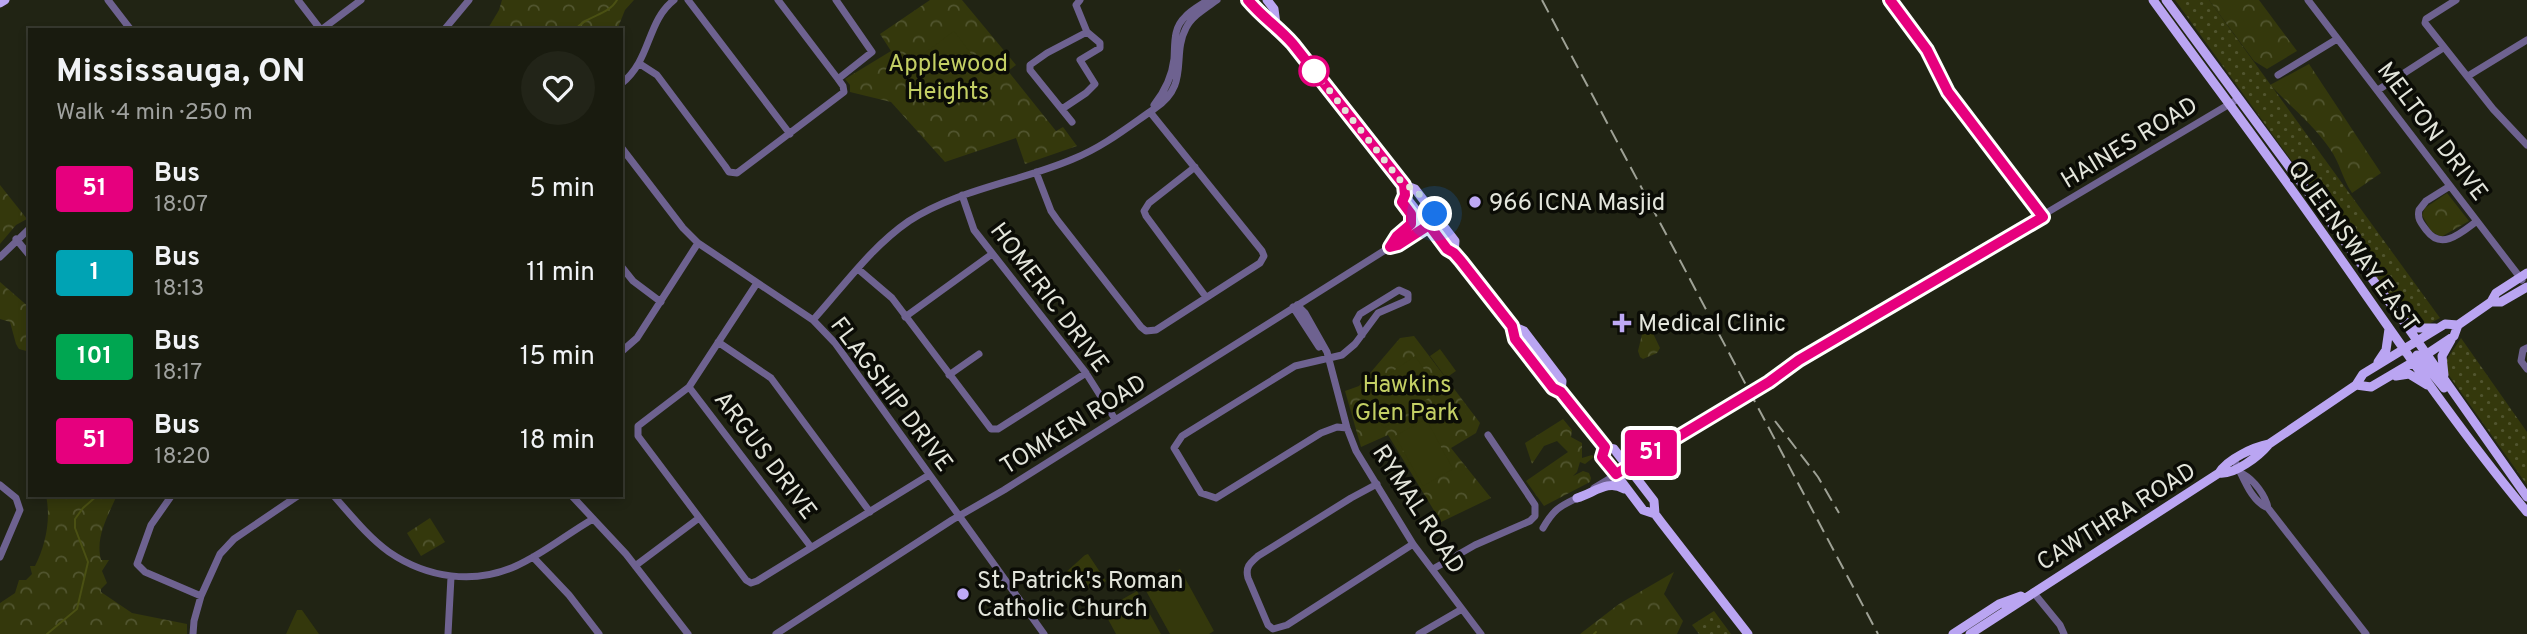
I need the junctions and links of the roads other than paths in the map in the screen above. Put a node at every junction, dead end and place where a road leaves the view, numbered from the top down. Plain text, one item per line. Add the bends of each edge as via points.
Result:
1 (5, 0) edge
2 (109, 0) edge
3 (298, 0) edge
4 (361, 0) edge
5 (469, 0) edge
6 (674, 0) edge
7 (688, 0) edge
8 (778, 0) edge
9 (836, 0) edge
10 (1080, 0) edge
11 (1208, 0) edge
12 (1217, 0) edge
13 (1248, 0) edge
14 (1267, 0) edge
15 (1890, 0) edge
16 (2153, 0) edge
17 (2166, 0) edge
18 (2308, 0) edge
19 (2456, 0) edge
20 (0, 3) edge
21 (1276, 24) junction
22 (130, 28) edge
23 (319, 28) edge
24 (324, 28) edge
25 (446, 28) edge
26 (1087, 32) junction
27 (2337, 39) junction
28 (2527, 40) edge
29 (2442, 48) junction
30 (640, 64) junction
31 (2278, 75) dead end
32 (2468, 76) junction
33 (838, 79) junction
34 (623, 82) edge
35 (2378, 90) junction
36 (2238, 99) junction
37 (2229, 104) junction
38 (1062, 109) junction
39 (1150, 111) junction
40 (1072, 122) dead end
41 (2523, 133) edge
42 (790, 134) junction
43 (2527, 145) edge
44 (623, 150) edge
45 (1195, 167) junction
46 (1036, 172) junction
47 (2450, 186) junction
48 (1404, 190) junction
49 (962, 195) junction
50 (1436, 217) junction
51 (2043, 217) junction
52 (2477, 222) junction
53 (1427, 223) junction
54 (28, 230) edge
55 (16, 239) junction
56 (698, 243) junction
57 (1393, 244) junction
58 (1454, 253) junction
59 (28, 254) edge
60 (992, 254) junction
61 (0, 257) edge
62 (623, 268) edge
63 (858, 269) junction
64 (2523, 275) edge
65 (757, 283) junction
66 (2527, 286) edge
67 (1206, 297) junction
68 (661, 302) junction
69 (2491, 302) junction
70 (1295, 306) junction
71 (905, 317) junction
72 (813, 320) junction
73 (2404, 321) junction
74 (2458, 325) junction
75 (2441, 327) junction
76 (2389, 329) junction
77 (1362, 335) junction
78 (2454, 336) junction
79 (2418, 341) junction
80 (718, 342) junction
81 (2527, 348) edge
82 (623, 350) edge
83 (979, 354) dead end
84 (2415, 355) junction
85 (1327, 358) junction
86 (2374, 368) junction
87 (2527, 369) edge
88 (1086, 373) junction
89 (949, 375) junction
90 (2384, 380) junction
91 (2445, 380) junction
92 (2356, 386) junction
93 (690, 387) junction
94 (2438, 394) junction
95 (1115, 419) junction
96 (1347, 428) junction
97 (1488, 435) dead end
98 (1605, 447) junction
99 (1628, 467) junction
100 (2238, 467) junction
101 (2508, 470) junction
102 (1616, 474) junction
103 (929, 475) junction
104 (1377, 484) junction
105 (0, 485) edge
106 (171, 497) edge
107 (296, 497) edge
108 (334, 497) edge
109 (573, 497) edge
110 (2527, 497) edge
111 (1577, 498) junction
112 (1633, 498) junction
113 (870, 512) junction
114 (2527, 512) edge
115 (1655, 514) junction
116 (958, 516) junction
117 (699, 518) junction
118 (593, 519) junction
119 (1543, 528) dead end
120 (1413, 544) junction
121 (811, 547) junction
122 (0, 557) edge
123 (533, 557) junction
124 (635, 566) junction
125 (1433, 569) junction
126 (452, 577) junction
127 (2033, 592) junction
128 (201, 596) junction
129 (1462, 609) junction
130 (193, 634) edge
131 (449, 634) edge
132 (598, 634) edge
133 (688, 634) edge
134 (776, 634) edge
135 (1044, 634) edge
136 (1419, 634) edge
137 (1481, 634) edge
138 (1748, 634) edge
139 (1953, 634) edge
140 (1970, 634) edge
141 (2064, 634) edge
142 (2366, 634) edge

1 - 20 main road
2 - 22 street
3 - 23 street
4 - 24 street
5 - 25 street
6 - 30 street via 660,15
7 - 42 street
8 - 33 street
9 - 33 street via 872,52
10 - 26 street via 1076,5
11 - 39 street via 1186,15 1176,31 1168,85
12 - 39 street via 1185,30 1177,81 1165,100
13 - 21 main road via 1263,18
14 - 21 main road
15 - 51 street via 1927,50 1948,92
16 - 37 main road, QUEENSWAY EAST
17 - 36 main road, QUEENSWAY EAST
18 - 27 street, MELTON DRIVE
19 - 29 street via 2426,19
21 - 48 main road
26 - 38 street via 1101,46 1080,63 1095,84
26 - 38 street via 1030,65
27 - 31 street
27 - 35 street, MELTON DRIVE
28 - 32 street
29 - 32 street
29 - 35 street
30 - 34 street
30 - 42 street via 656,75 729,172 742,171
32 - 41 street via 2493,109
33 - 42 street via 842,94
35 - 47 street, MELTON DRIVE
36 - 37 street, HAINES ROAD
36 - 73 main road, QUEENSWAY EAST
37 - 51 street, HAINES ROAD
37 - 76 main road, QUEENSWAY EAST
38 - 40 street
39 - 45 street
39 - 46 street via 1097,148
41 - 43 street
44 - 56 street, FLAGSHIP DRIVE
45 - 67 street via 1144,211
45 - 67 street via 1263,254 1260,263
46 - 49 street
46 - 67 street via 1051,211 1146,331 1156,330
47 - 52 street, MELTON DRIVE
47 - 52 street via 2419,210 2420,221 2431,236 2449,240
48 - 50 main road via 1415,189
48 - 53 main road
48 - 57 main road via 1402,202 1411,214 1411,224
49 - 60 street, HOMERIC DRIVE via 972,227
49 - 63 street via 908,222
50 - 53 street, TOMKEN ROAD
50 - 58 main road via 1455,241
51 - 99 street, HAINES ROAD
52 - 64 street, MELTON DRIVE
53 - 57 street, TOMKEN ROAD
53 - 58 main road
54 - 55 street
55 - 59 street
55 - 61 street
56 - 65 street, FLAGSHIP DRIVE
56 - 68 street
57 - 70 street, TOMKEN ROAD
58 - 98 main road via 1512,326 1524,331 1562,381 1561,392
60 - 71 street
60 - 88 street, HOMERIC DRIVE
62 - 68 street
63 - 71 street via 886,292
63 - 72 street
64 - 66 street, MELTON DRIVE
64 - 69 main road, CAWTHRA ROAD via 2496,293
65 - 72 street, FLAGSHIP DRIVE
65 - 80 street
66 - 69 main road, CAWTHRA ROAD via 2501,302
68 - 82 street via 638,338
69 - 74 main road, CAWTHRA ROAD
70 - 85 street, RYMAL ROAD
70 - 95 street, TOMKEN ROAD
71 - 89 street
72 - 103 street, FLAGSHIP DRIVE via 859,374
73 - 75 main road via 2424,329
73 - 79 main road, QUEENSWAY EAST
74 - 75 main road, CAWTHRA ROAD
74 - 78 main road
75 - 79 main road, CAWTHRA ROAD
76 - 84 main road, QUEENSWAY EAST
76 - 86 main road via 2386,350
77 - 77 street via 1378,313 1404,303 1408,294 1399,290 1360,314 1356,325
77 - 85 street via 1342,355
78 - 84 main road, CAWTHRA ROAD
78 - 91 main road via 2442,356
79 - 84 main road, QUEENSWAY EAST
79 - 84 main road, CAWTHRA ROAD
80 - 93 street
80 - 113 street via 771,378
81 - 87 street via 2521,361
83 - 89 street
84 - 86 main road, CAWTHRA ROAD
84 - 90 main road, CAWTHRA ROAD
84 - 91 main road, QUEENSWAY EAST
84 - 94 main road, QUEENSWAY EAST
84 - 101 main road
85 - 96 street, RYMAL ROAD
85 - 96 street via 1295,366 1182,436 1174,448 1201,493 1216,498 1321,433
86 - 92 main road, CAWTHRA ROAD via 2363,374
88 - 89 street via 994,430
88 - 95 street, HOMERIC DRIVE
90 - 92 main road, CAWTHRA ROAD via 2371,387
90 - 94 main road via 2409,374
91 - 101 main road, QUEENSWAY EAST
92 - 100 main road, CAWTHRA ROAD via 2269,444 2259,446
93 - 117 street via 636,430
93 - 121 street, ARGUS DRIVE
94 - 114 main road, QUEENSWAY EAST
95 - 116 street, TOMKEN ROAD
96 - 104 street, RYMAL ROAD
97 - 125 street via 1535,505 1535,516
98 - 99 main road via 1614,449
98 - 102 main road via 1602,457
99 - 102 street, HAINES ROAD
99 - 115 main road via 1654,501
100 - 127 main road, CAWTHRA ROAD via 2222,468
100 - 142 street
101 - 110 main road, QUEENSWAY EAST
102 - 111 street, HAINES ROAD
102 - 112 main road
103 - 113 street
103 - 116 street, FLAGSHIP DRIVE
104 - 120 street, RYMAL ROAD
104 - 120 street via 1248,565 1248,578 1268,625 1273,629 1287,625
105 - 122 street via 16,498 20,510
106 - 128 street via 151,525 137,564 145,572
107 - 128 street via 227,545
108 - 126 street via 388,551 414,566
109 - 118 street
111 - 112 main road via 1610,485 1620,486
111 - 119 street, HAINES ROAD via 1555,510
112 - 115 main road via 1643,510
113 - 121 street
115 - 138 main road
116 - 134 street, TOMKEN ROAD
116 - 135 street, FLAGSHIP DRIVE
117 - 121 street via 751,583
117 - 124 street
118 - 123 street
118 - 124 street
120 - 125 street, RYMAL ROAD
123 - 126 street via 501,572
123 - 132 street
124 - 133 street
125 - 129 street, RYMAL ROAD
126 - 131 street
127 - 139 main road, CAWTHRA ROAD via 1999,604
127 - 140 main road, CAWTHRA ROAD
127 - 141 street
128 - 130 street
129 - 136 street
129 - 137 street, RYMAL ROAD

